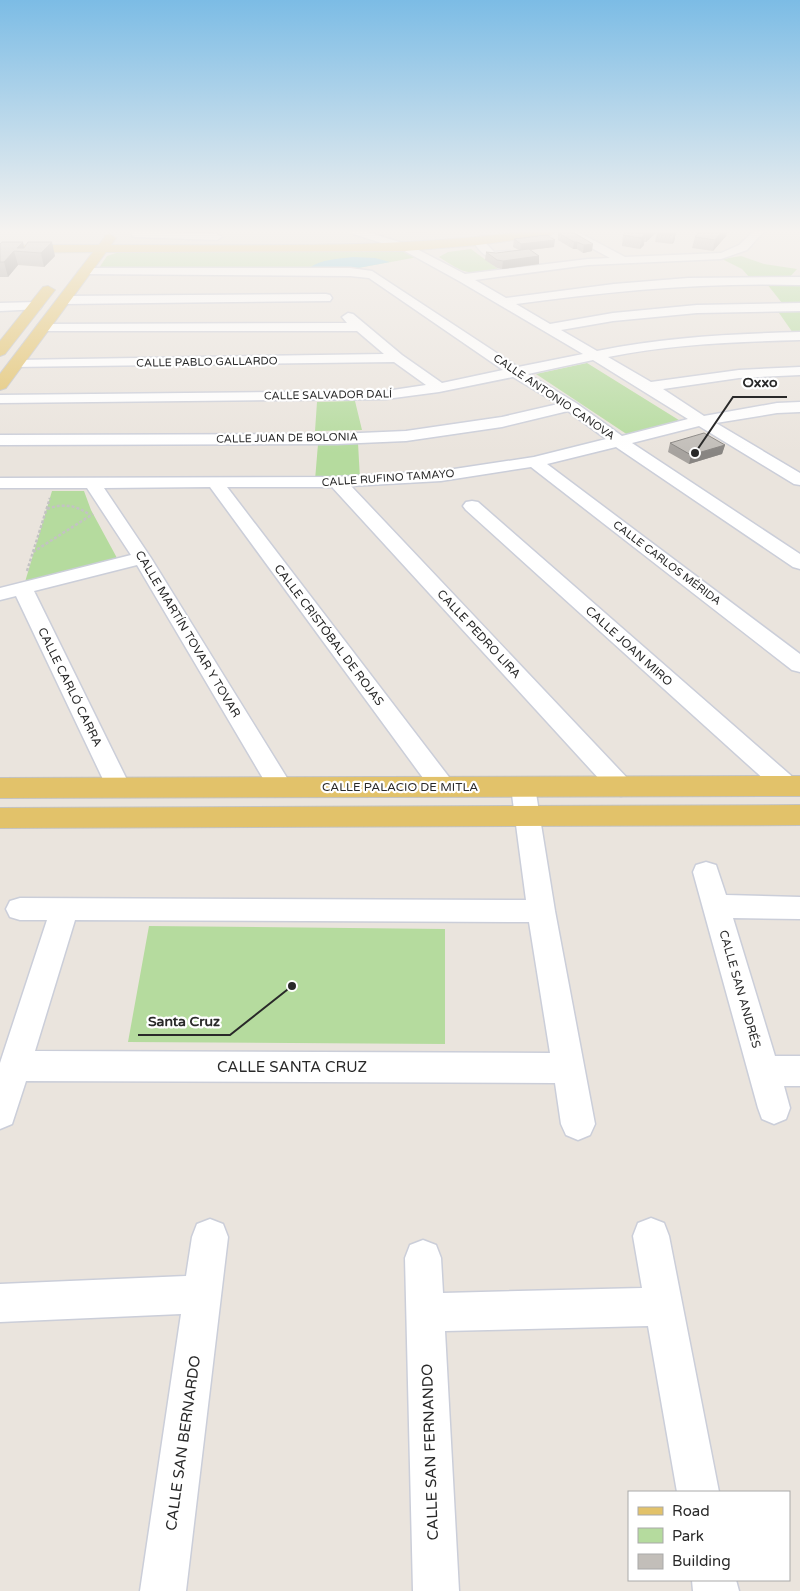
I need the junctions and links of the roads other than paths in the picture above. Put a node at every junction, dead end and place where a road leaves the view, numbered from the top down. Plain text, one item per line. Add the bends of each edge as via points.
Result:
1 (60, 305) edge
2 (334, 305) edge
3 (419, 305) edge
4 (509, 305) edge
5 (36, 306) joint
6 (0, 307) edge
7 (800, 307) edge
8 (360, 327) junction
9 (43, 328) junction
10 (548, 328) junction
11 (800, 336) edge
12 (0, 351) edge
13 (592, 355) junction
14 (397, 358) junction
15 (9, 370) edge
16 (800, 371) edge
17 (515, 372) junction
18 (0, 385) edge
19 (649, 387) junction
20 (439, 388) junction
21 (0, 399) edge
22 (571, 406) junction
23 (800, 407) edge
24 (701, 421) junction
25 (0, 440) edge
26 (620, 442) junction
27 (534, 462) junction
28 (800, 462) edge
29 (775, 465) junction
30 (800, 480) edge
31 (337, 482) junction
32 (0, 483) edge
33 (215, 483) junction
34 (93, 484) junction
35 (472, 506) dead end
36 (142, 558) junction
37 (800, 563) edge
38 (22, 588) junction
39 (0, 594) edge
40 (800, 665) edge
41 (118, 786) junction
42 (280, 786) junction
43 (620, 786) junction
44 (794, 786) edge
45 (443, 787) junction
46 (523, 787) junction
47 (0, 788) edge
48 (800, 815) edge
49 (526, 816) junction
50 (0, 818) edge
51 (706, 872) dead end
52 (716, 906) junction
53 (800, 908) edge
54 (20, 909) dead end
55 (65, 910) junction
56 (541, 911) junction
57 (15, 1066) junction
58 (568, 1068) junction
59 (763, 1071) junction
60 (800, 1071) edge
61 (774, 1108) dead end
62 (0, 1113) edge
63 (578, 1124) dead end
64 (651, 1236) dead end
65 (210, 1237) dead end
66 (423, 1258) dead end
67 (203, 1294) junction
68 (0, 1303) edge
69 (664, 1307) junction
70 (425, 1312) junction
71 (698, 1491) edge
72 (163, 1591) edge
73 (436, 1591) edge

1 - 9 main road
2 - 8 street
3 - 17 street, CALLE ANTONIO CANOVA
4 - 10 street
5 - 6 street
5 - 12 main road
7 - 10 street via 697,309 614,317
8 - 9 street
8 - 14 street
9 - 15 main road
10 - 13 street
11 - 13 street, CALLE SALVADOR DALÍ via 721,338 641,346
13 - 17 street, CALLE SALVADOR DALÍ
13 - 19 street
14 - 15 street, CALLE PABLO GALLARDO
14 - 20 street
15 - 18 main road
16 - 19 street via 738,374
17 - 20 street, CALLE SALVADOR DALÍ
17 - 22 street, CALLE ANTONIO CANOVA
19 - 24 street
20 - 21 street, CALLE SALVADOR DALÍ via 343,397
22 - 25 street, CALLE JUAN DE BOLONIA via 502,422 406,436
22 - 26 street, CALLE ANTONIO CANOVA
23 - 24 street, CALLE RUFINO TAMAYO
24 - 26 street, CALLE RUFINO TAMAYO
24 - 29 street
26 - 27 street, CALLE RUFINO TAMAYO
26 - 37 street, CALLE ANTONIO CANOVA
27 - 31 street, CALLE RUFINO TAMAYO via 442,476
27 - 40 street, CALLE CARLOS MÉRIDA
28 - 29 street
29 - 30 street
31 - 33 street, CALLE RUFINO TAMAYO
31 - 43 street, CALLE PEDRO LIRA
32 - 34 street, CALLE RUFINO TAMAYO
33 - 34 street, CALLE RUFINO TAMAYO
33 - 45 street, CALLE CRISTÓBAL DE ROJAS
34 - 36 street, CALLE MARTÍN TOVAR Y TOVAR
35 - 44 street, CALLE JOAN MIRO
36 - 38 street
36 - 42 street, CALLE MARTÍN TOVAR Y TOVAR
38 - 39 street
38 - 41 street, CALLE CARLÓ CARRA
41 - 42 main road, CALLE PALACIO DE MITLA
41 - 47 main road, CALLE PALACIO DE MITLA
42 - 45 main road, CALLE PALACIO DE MITLA
43 - 44 main road, CALLE PALACIO DE MITLA
43 - 46 main road, CALLE PALACIO DE MITLA
45 - 46 main road, CALLE PALACIO DE MITLA
46 - 49 street
48 - 49 main road
49 - 50 main road
49 - 56 street
51 - 52 street, CALLE SAN ANDRÉS
52 - 53 street
52 - 59 street, CALLE SAN ANDRÉS
54 - 55 street
55 - 56 street
55 - 57 street
56 - 58 street
57 - 58 street, CALLE SANTA CRUZ
57 - 62 street
58 - 63 street
59 - 60 street
59 - 61 street, CALLE SAN ANDRÉS
64 - 69 street
65 - 67 street, CALLE SAN BERNARDO
66 - 70 street, CALLE SAN FERNANDO
67 - 68 street
67 - 72 street, CALLE SAN BERNARDO
69 - 70 street
69 - 71 street
70 - 73 street, CALLE SAN FERNANDO

